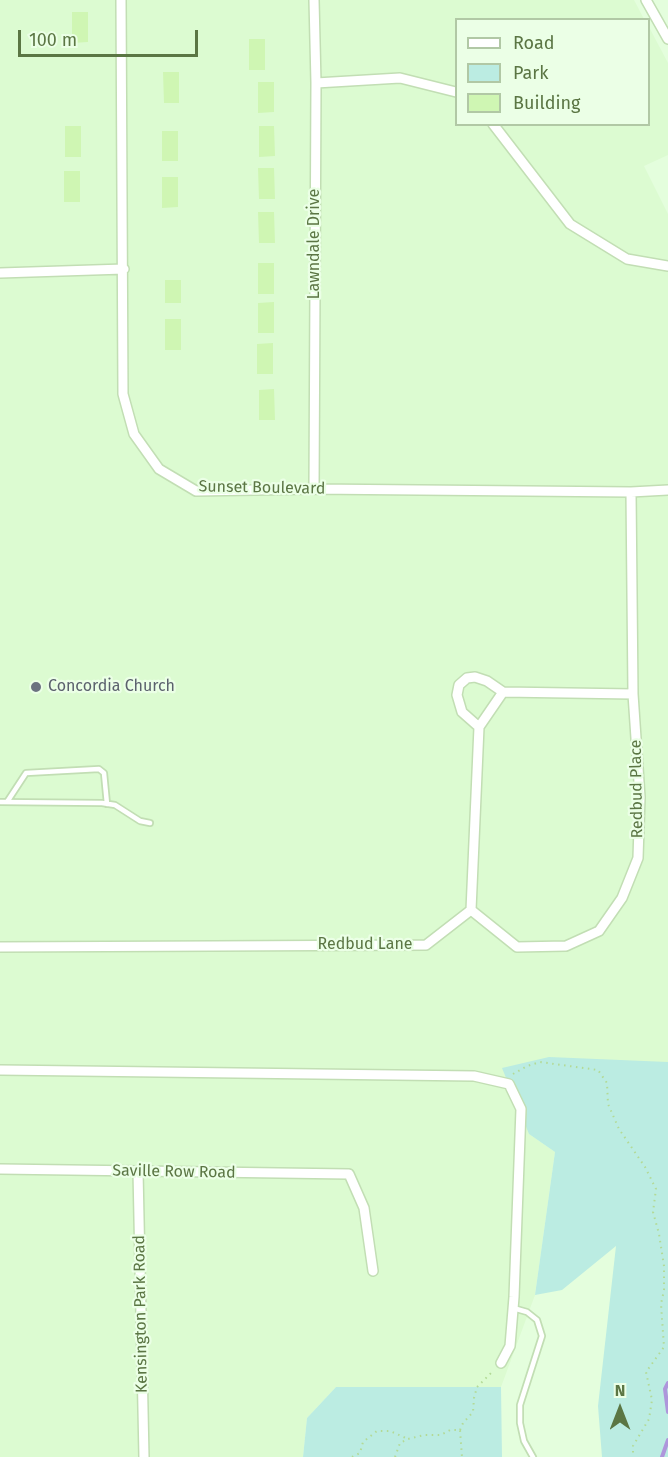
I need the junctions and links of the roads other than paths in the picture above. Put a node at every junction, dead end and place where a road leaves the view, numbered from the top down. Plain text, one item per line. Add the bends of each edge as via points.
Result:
1 (122, 0) edge
2 (314, 0) edge
3 (646, 0) edge
4 (668, 39) edge
5 (316, 83) junction
6 (455, 92) edge
7 (495, 126) edge
8 (668, 267) edge
9 (124, 269) junction
10 (0, 273) edge
11 (314, 489) junction
12 (668, 490) edge
13 (631, 492) junction
14 (503, 692) junction
15 (633, 693) junction
16 (479, 727) junction
17 (0, 802) edge
18 (7, 802) junction
19 (107, 804) junction
20 (150, 823) dead end
21 (471, 910) junction
22 (0, 947) edge
23 (0, 1070) edge
24 (0, 1169) edge
25 (138, 1171) junction
26 (373, 1271) dead end
27 (513, 1308) junction
28 (501, 1364) road end
29 (144, 1457) edge
30 (533, 1457) edge

1 - 9 street, Sunset Boulevard
2 - 5 street, Lawndale Drive
3 - 4 street
5 - 6 street via 400,78
5 - 11 street, Lawndale Drive
7 - 8 street via 570,224 627,259
9 - 10 street
9 - 11 street, Sunset Boulevard via 123,394 134,434 159,469 196,491
11 - 13 street, Sunset Boulevard
12 - 13 street, Sunset Boulevard
13 - 15 street, Redbud Place
14 - 15 street
14 - 16 street
14 - 16 street via 475,677 459,685 462,712
15 - 21 street, Redbud Place via 640,797 638,858 622,898 599,931 566,946 517,947
16 - 21 street
17 - 18 lane
18 - 19 lane
18 - 19 lane via 26,773 99,770 104,773
19 - 20 lane
21 - 22 street, Redbud Lane via 426,945
23 - 27 street via 474,1076 509,1084 520,1109
24 - 25 street, Saville Row Road
25 - 26 street, Saville Row Road via 349,1174 364,1208
25 - 29 street, Kensington Park Road
27 - 28 street via 510,1346
27 - 30 lane via 528,1312 537,1320 542,1336 520,1405 524,1441

